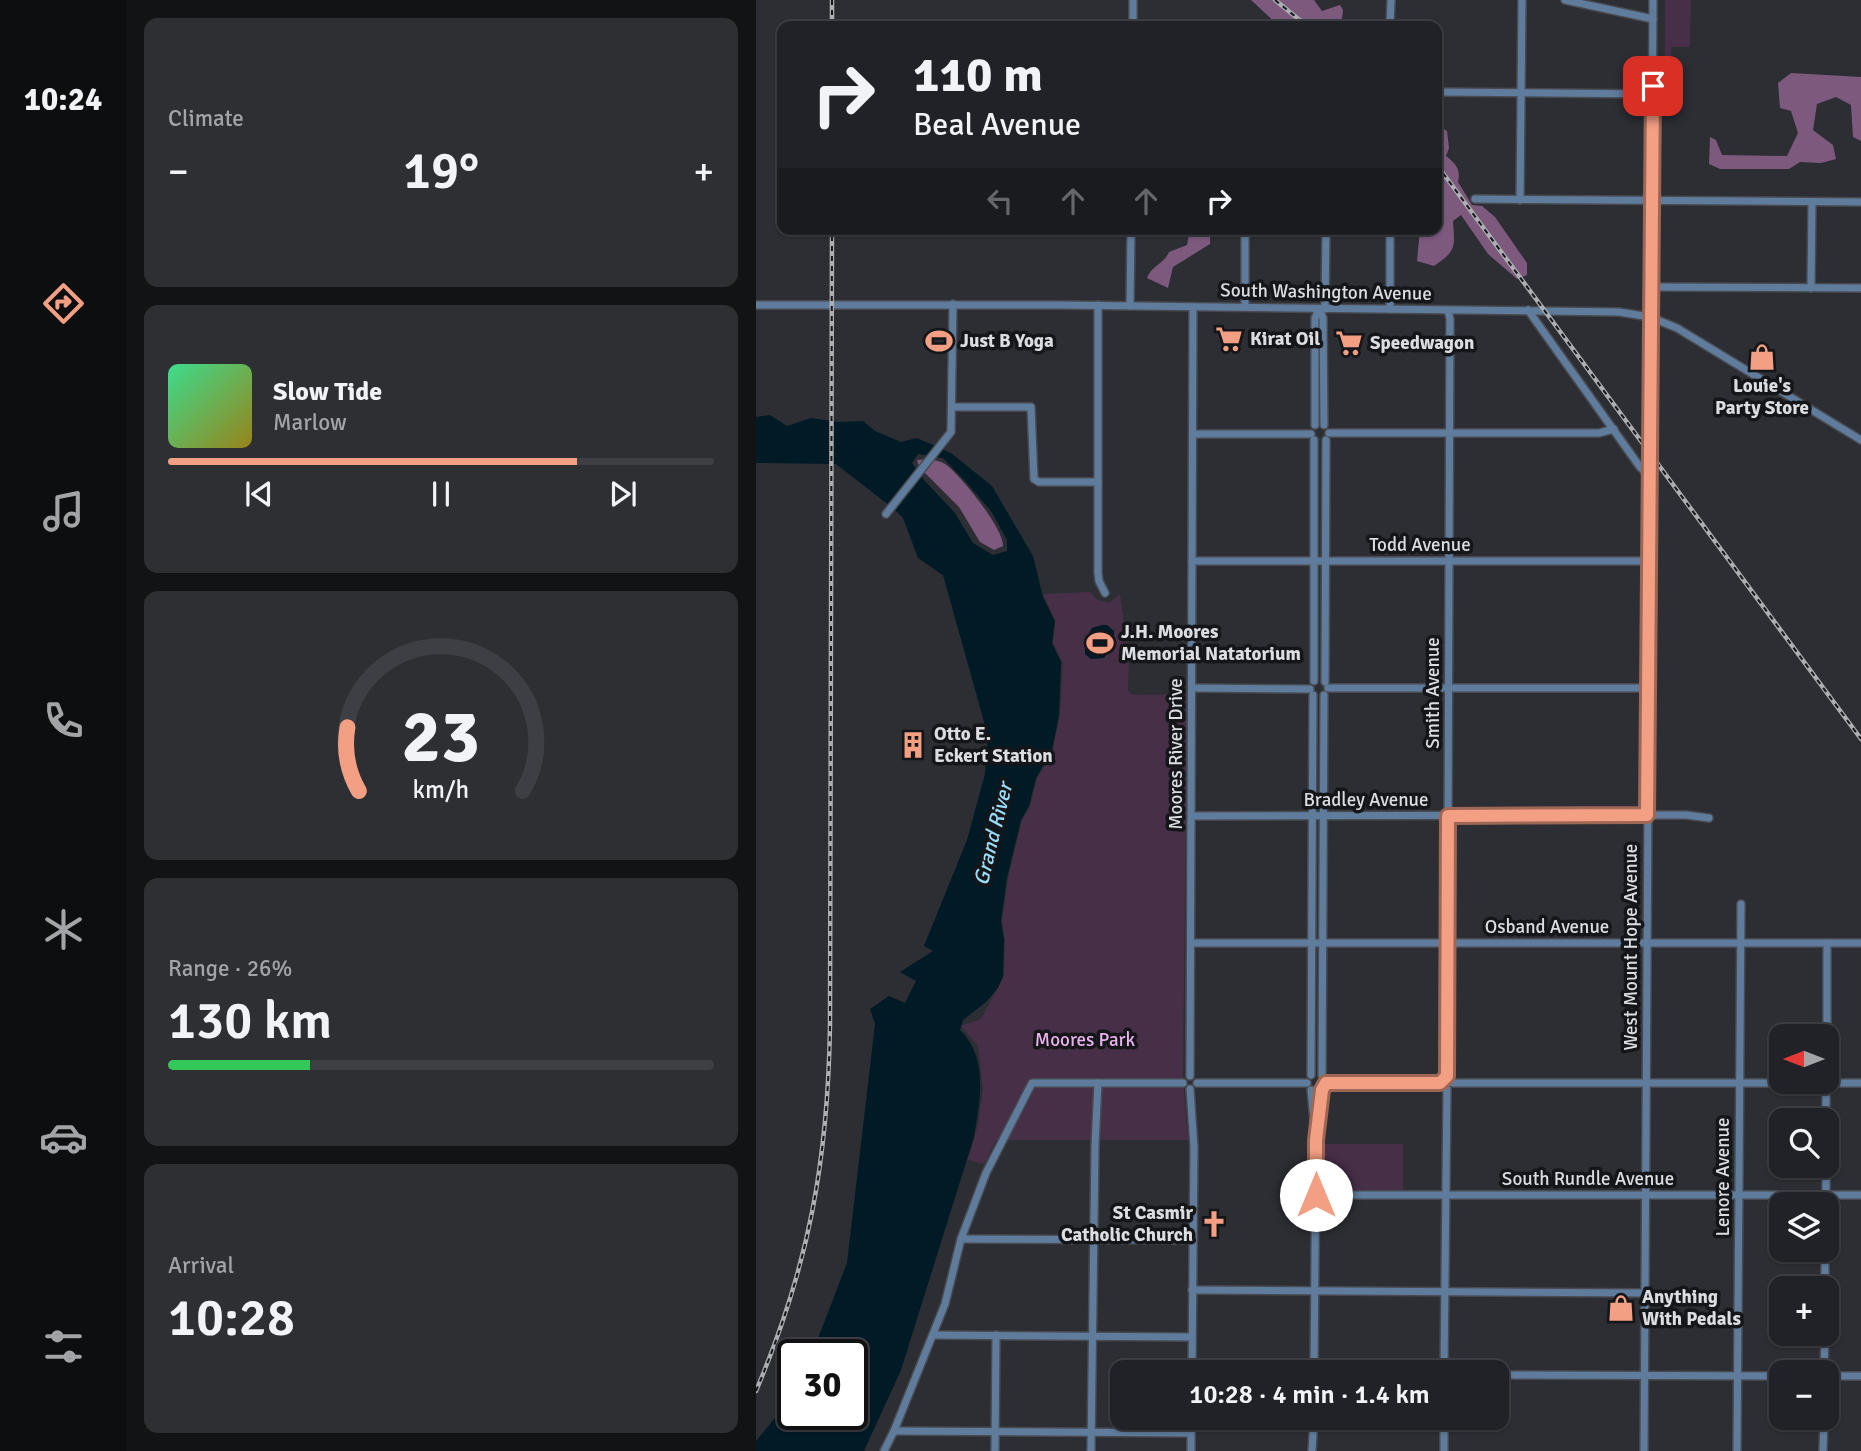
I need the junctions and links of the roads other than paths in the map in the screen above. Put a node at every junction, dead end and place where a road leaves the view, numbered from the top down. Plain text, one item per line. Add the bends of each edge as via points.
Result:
1 (1133, 0) edge
2 (1391, 0) edge
3 (1522, 0) edge
4 (1565, 0) edge
5 (1653, 0) edge
6 (1653, 19) junction
7 (1133, 21) edge
8 (1390, 21) edge
9 (1442, 92) edge
10 (1521, 93) junction
11 (1653, 94) junction
12 (1475, 200) dead end
13 (1520, 200) junction
14 (1653, 201) junction
15 (1812, 202) junction
16 (1861, 202) edge
17 (1131, 235) edge
18 (1245, 235) edge
19 (1326, 235) edge
20 (1390, 235) edge
21 (1651, 287) junction
22 (1811, 288) junction
23 (1861, 288) edge
24 (953, 304) junction
25 (756, 305) edge
26 (1098, 306) junction
27 (1130, 306) junction
28 (1193, 307) junction
29 (1245, 307) junction
30 (1322, 309) junction
31 (1390, 309) junction
32 (1448, 310) junction
33 (1528, 310) junction
34 (1650, 317) junction
35 (953, 407) junction
36 (1315, 425) junction
37 (1614, 429) junction
38 (1326, 433) junction
39 (1449, 433) junction
40 (1193, 434) junction
41 (1313, 437) junction
42 (1861, 440) edge
43 (1648, 474) junction
44 (1098, 482) junction
45 (886, 514) dead end
46 (1192, 561) junction
47 (1314, 561) junction
48 (1325, 561) junction
49 (1449, 561) junction
50 (1648, 561) junction
51 (1105, 593) dead end
52 (1192, 688) junction
53 (1313, 688) junction
54 (1326, 688) junction
55 (1448, 688) junction
56 (1648, 688) junction
57 (1312, 815) junction
58 (1324, 815) junction
59 (1647, 815) junction
60 (1192, 816) junction
61 (1448, 816) junction
62 (1709, 818) dead end
63 (1741, 904) dead end
64 (1740, 942) junction
65 (1191, 943) junction
66 (1312, 943) junction
67 (1323, 943) junction
68 (1447, 943) junction
69 (1647, 943) junction
70 (1827, 943) junction
71 (1861, 943) edge
72 (1827, 1024) edge
73 (1186, 1079) junction
74 (1647, 1082) junction
75 (1839, 1082) edge
76 (1098, 1083) junction
77 (1197, 1083) junction
78 (1310, 1083) junction
79 (1323, 1083) junction
80 (1447, 1083) junction
81 (1740, 1083) junction
82 (1769, 1083) edge
83 (1861, 1083) edge
84 (1190, 1090) junction
85 (1316, 1140) junction
86 (1316, 1195) junction
87 (1446, 1195) junction
88 (1645, 1195) junction
89 (1739, 1195) junction
90 (1769, 1195) edge
91 (1839, 1195) edge
92 (1861, 1195) edge
93 (961, 1239) junction
94 (1093, 1239) junction
95 (1192, 1240) junction
96 (1192, 1290) junction
97 (1314, 1291) junction
98 (1445, 1291) junction
99 (1644, 1293) junction
100 (933, 1335) junction
101 (996, 1335) junction
102 (1092, 1336) junction
103 (1192, 1337) junction
104 (1192, 1360) edge
105 (1314, 1360) edge
106 (1444, 1360) edge
107 (1509, 1375) edge
108 (1839, 1375) edge
109 (1644, 1376) junction
110 (1738, 1376) junction
111 (1769, 1376) edge
112 (1861, 1376) edge
113 (1313, 1430) edge
114 (1444, 1430) edge
115 (1824, 1430) edge
116 (894, 1431) junction
117 (995, 1433) junction
118 (1091, 1433) junction
119 (1191, 1433) joint
120 (884, 1451) edge
121 (995, 1451) edge
122 (1091, 1451) edge
123 (1191, 1451) edge
124 (1312, 1451) edge
125 (1444, 1451) edge
126 (1644, 1451) edge
127 (1737, 1451) edge
128 (1824, 1451) edge

1 - 7 street
2 - 8 street
3 - 10 street
4 - 6 street
5 - 6 street, West Mount Hope Avenue
6 - 11 street, West Mount Hope Avenue
9 - 10 street
10 - 11 street
10 - 13 street
11 - 14 street, West Mount Hope Avenue
12 - 13 street
13 - 14 street
14 - 15 street
14 - 21 street, West Mount Hope Avenue
15 - 16 street
15 - 22 street
17 - 27 street
18 - 29 street
19 - 30 street
20 - 31 street
21 - 22 street
21 - 34 street, West Mount Hope Avenue
22 - 23 street
24 - 25 street, South Washington Avenue
24 - 26 street, South Washington Avenue
24 - 35 street
26 - 27 street, South Washington Avenue
26 - 44 street
27 - 28 street, South Washington Avenue
28 - 29 street, South Washington Avenue
28 - 40 street, Moores River Drive
29 - 30 street, South Washington Avenue
30 - 31 street, South Washington Avenue
30 - 36 street via 1315,318
30 - 38 street
31 - 32 street, South Washington Avenue
32 - 33 street, South Washington Avenue
32 - 39 street, Smith Avenue
33 - 34 street, South Washington Avenue via 1608,311
33 - 37 street
34 - 42 street, South Washington Avenue via 1677,328
34 - 43 street, West Mount Hope Avenue
35 - 44 street via 1031,407 1034,479
35 - 45 street via 948,437
36 - 38 street
36 - 41 street
37 - 39 street via 1599,433
37 - 43 street
38 - 39 street
38 - 41 street via 1320,442
38 - 48 street
39 - 49 street, Smith Avenue
40 - 41 street
40 - 46 street, Moores River Drive
41 - 47 street
43 - 50 street, West Mount Hope Avenue
44 - 51 street via 1098,573
46 - 47 street, Todd Avenue
46 - 52 street, Moores River Drive
47 - 48 street, Todd Avenue
47 - 53 street
48 - 49 street, Todd Avenue
48 - 54 street
49 - 50 street, Todd Avenue
49 - 55 street, Smith Avenue
50 - 56 street, West Mount Hope Avenue
52 - 53 street
52 - 60 street, Moores River Drive
53 - 54 street via 1320,680
53 - 54 street via 1318,697
53 - 57 street
54 - 55 street
54 - 58 street
55 - 56 street
55 - 61 street, Smith Avenue
56 - 59 street, West Mount Hope Avenue
57 - 58 street, Bradley Avenue
57 - 60 street, Bradley Avenue
57 - 66 street
58 - 61 street, Bradley Avenue
58 - 67 street
59 - 61 street, Bradley Avenue
59 - 62 street, Bradley Avenue
59 - 69 street, West Mount Hope Avenue
60 - 65 street, Moores River Drive
61 - 68 street, Smith Avenue
63 - 64 street, Lenore Avenue
64 - 69 street, Osband Avenue
64 - 70 street, Osband Avenue
64 - 81 street, Lenore Avenue
65 - 66 street, Osband Avenue
65 - 73 street, Moores River Drive
66 - 67 street, Osband Avenue
66 - 78 street
67 - 68 street, Osband Avenue
67 - 79 street
68 - 69 street, Osband Avenue
68 - 80 street, Smith Avenue
69 - 74 street, West Mount Hope Avenue
70 - 71 street, Osband Avenue
70 - 72 street
73 - 76 street
73 - 77 street via 1194,1077
73 - 84 street via 1185,1087
74 - 80 street
74 - 81 street
74 - 88 street, West Mount Hope Avenue
75 - 83 street
76 - 93 street via 1032,1083 986,1173
76 - 94 street
77 - 78 street
77 - 84 street
78 - 79 street
78 - 79 street via 1318,1092
78 - 85 street
79 - 80 street
79 - 85 street
80 - 87 street, Smith Avenue
81 - 82 street
81 - 89 street, Lenore Avenue
84 - 95 street
85 - 86 street
86 - 87 street, South Rundle Avenue
86 - 97 street
87 - 88 street, South Rundle Avenue
87 - 98 street, Smith Avenue
88 - 89 street, South Rundle Avenue
88 - 99 street, West Mount Hope Avenue
89 - 90 street, South Rundle Avenue
89 - 110 street, Lenore Avenue
91 - 92 street, South Rundle Avenue
93 - 94 street
93 - 100 street
94 - 95 street
94 - 102 street
95 - 96 street
96 - 97 street
96 - 103 street
97 - 98 street
97 - 105 street
98 - 99 street
98 - 106 street, Smith Avenue
99 - 109 street, West Mount Hope Avenue
100 - 101 street
100 - 116 street
101 - 102 street
101 - 117 street
102 - 103 street
102 - 118 street
103 - 104 street
107 - 109 street
108 - 112 street
109 - 110 street
109 - 126 street, West Mount Hope Avenue
110 - 111 street
110 - 127 street, Lenore Avenue
113 - 124 street
114 - 125 street
115 - 128 street
116 - 117 street
116 - 120 street
117 - 118 street
117 - 121 street
118 - 119 street
118 - 122 street
119 - 123 street

